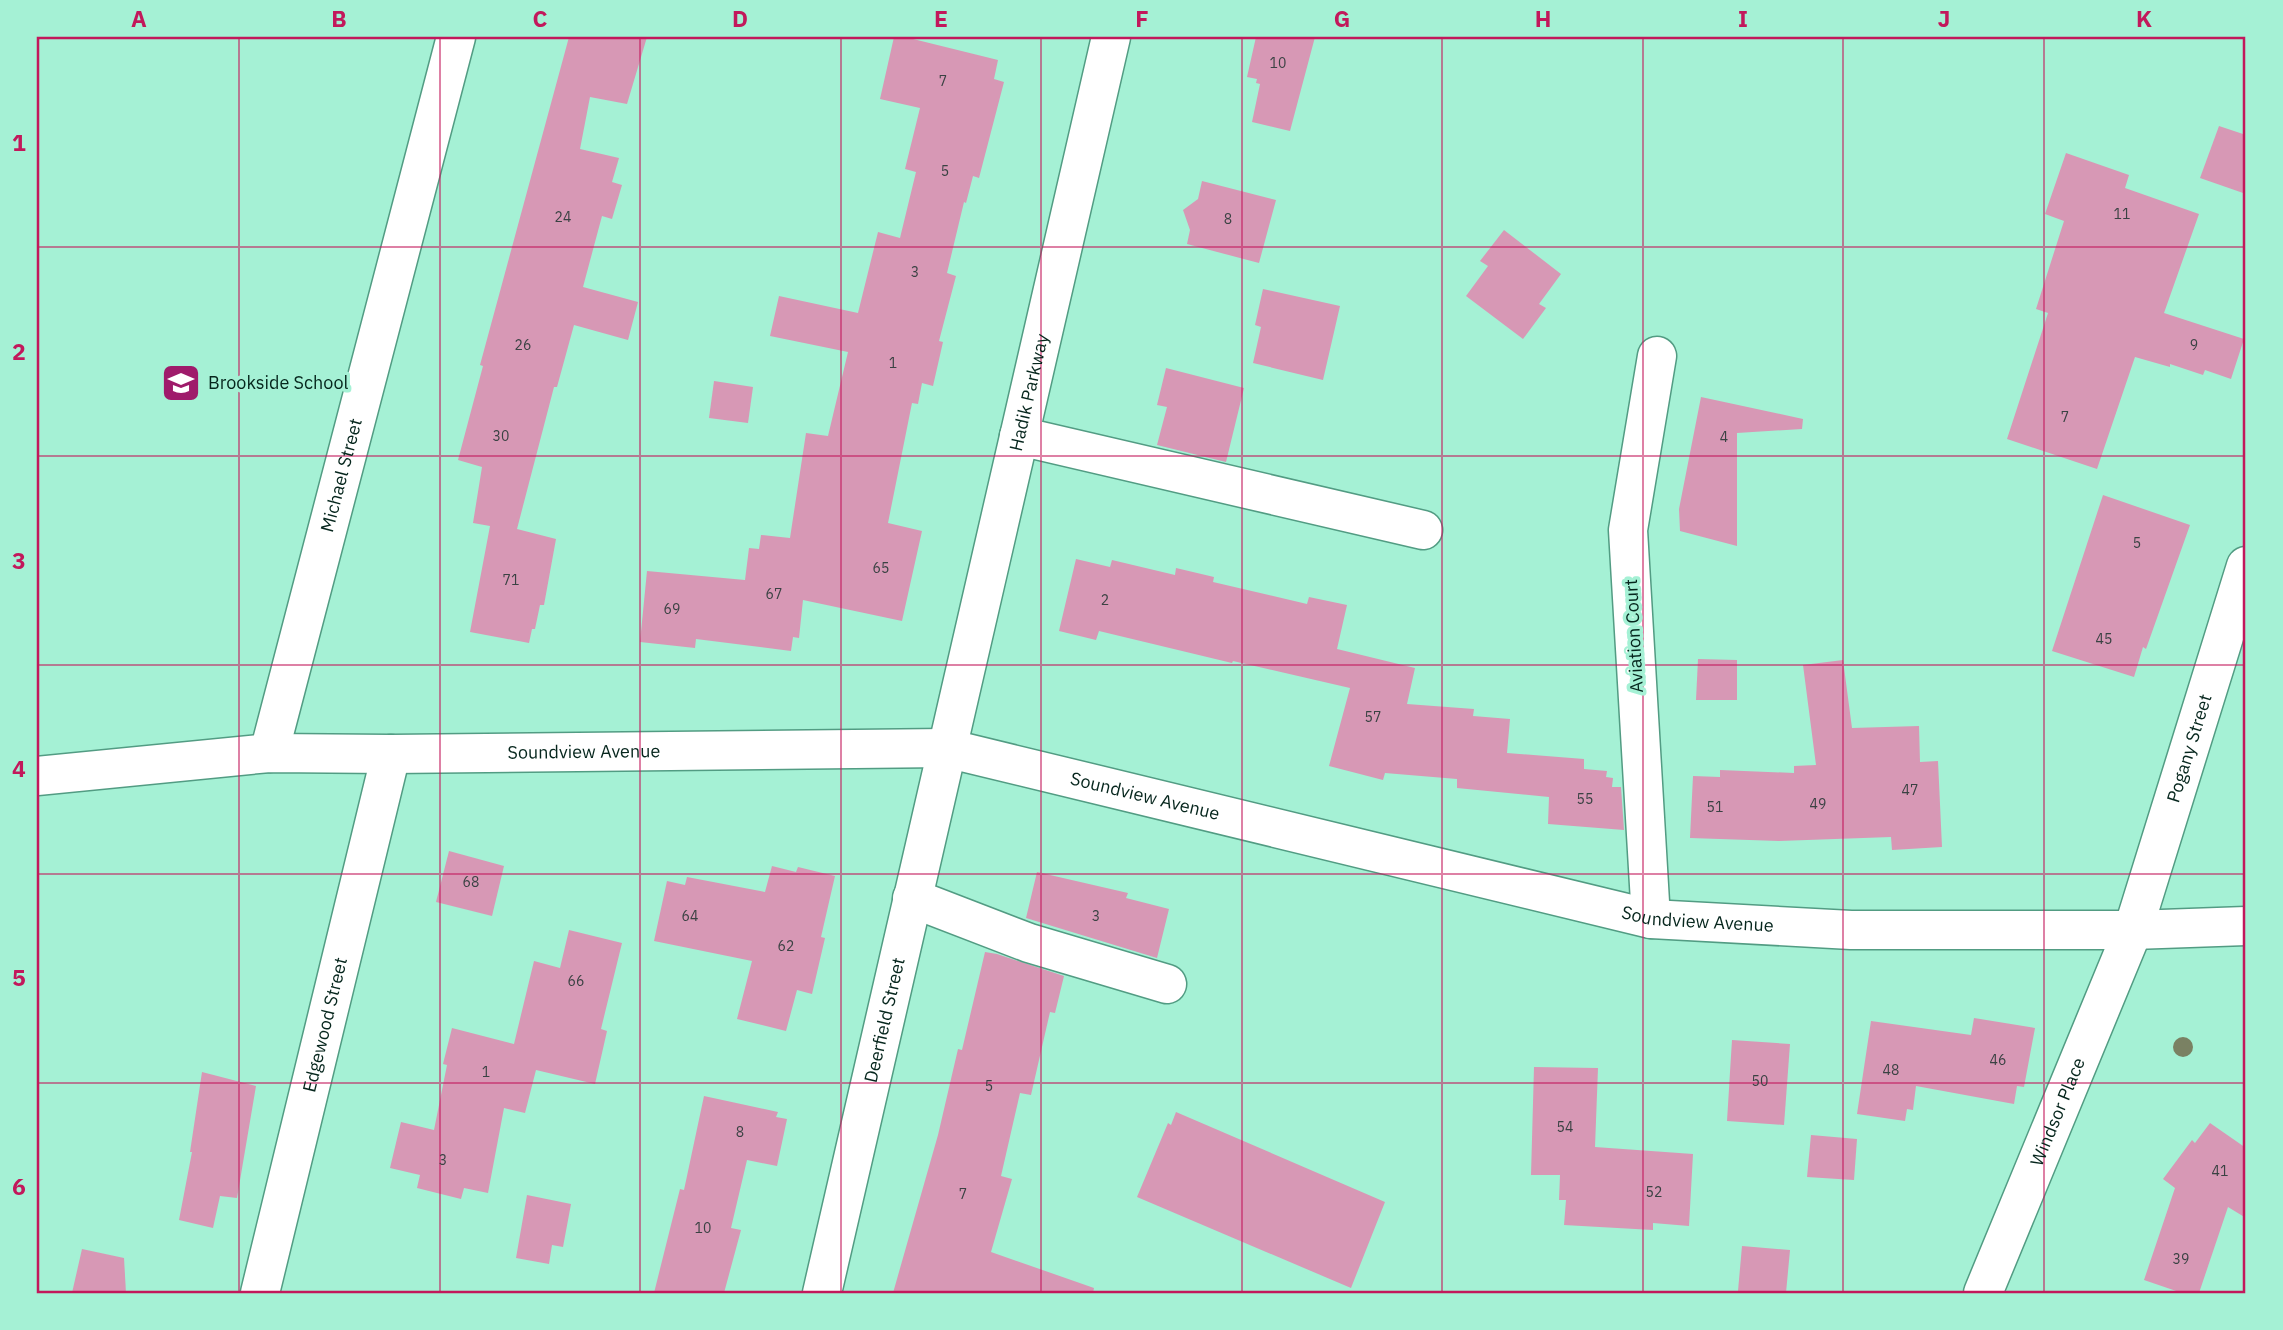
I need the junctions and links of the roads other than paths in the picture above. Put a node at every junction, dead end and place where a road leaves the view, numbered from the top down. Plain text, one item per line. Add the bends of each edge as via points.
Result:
1 (456, 37) edge
2 (1111, 37) edge
3 (1657, 356) dead end
4 (1019, 436) junction
5 (1423, 530) dead end
6 (2246, 566) edge
7 (946, 748) junction
8 (270, 753) junction
9 (391, 754) junction
10 (37, 776) edge
11 (912, 898) junction
12 (1651, 919) junction
13 (2246, 926) edge
14 (2133, 930) junction
15 (1167, 984) dead end
16 (260, 1293) edge
17 (822, 1293) edge
18 (1983, 1293) edge

1 - 8 street, Michael Street
2 - 4 street, Hadik Parkway
3 - 12 street, Aviation Court via 1628,530
4 - 5 street
4 - 7 street, Hadik Parkway
6 - 14 street, Pogany Street
7 - 9 street, Soundview Avenue
7 - 11 street, Deerfield Street
7 - 12 street, Soundview Avenue
8 - 9 street, Soundview Avenue
8 - 10 street, Soundview Avenue
9 - 16 street, Edgewood Street
11 - 15 street via 1029,943
11 - 17 street, Deerfield Street
12 - 14 street, Soundview Avenue via 1851,930
13 - 14 street, Soundview Avenue
14 - 18 street, Windsor Place

